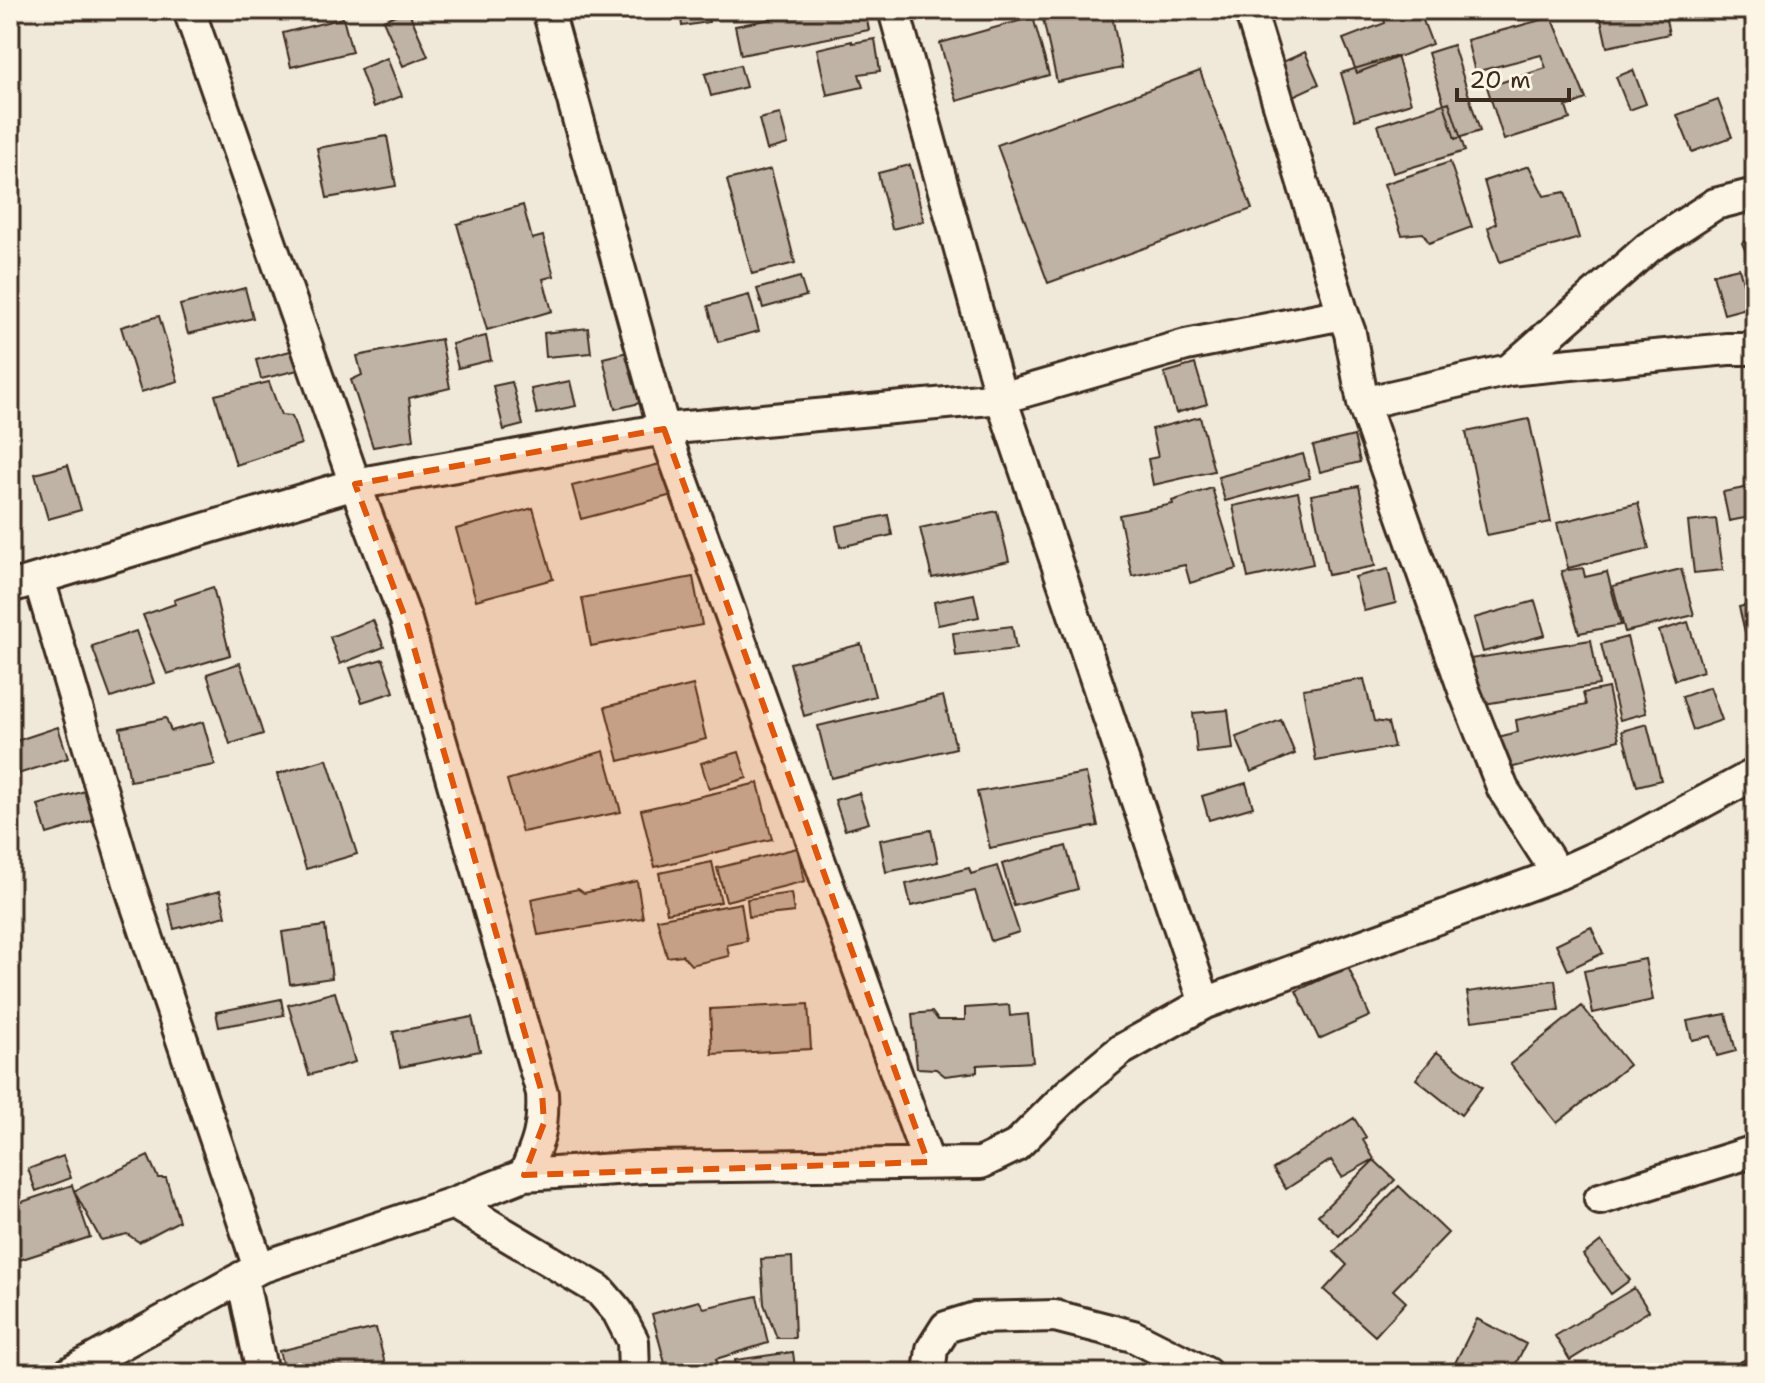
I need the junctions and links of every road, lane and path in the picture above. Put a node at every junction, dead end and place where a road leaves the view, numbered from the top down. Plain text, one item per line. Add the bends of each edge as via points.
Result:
1 (189, 10) edge
2 (548, 10) edge
3 (894, 10) edge
4 (1250, 10) edge
5 (1755, 194) edge
6 (1343, 314) junction
7 (1755, 349) edge
8 (1509, 370) junction
9 (1001, 398) junction
10 (1363, 403) junction
11 (664, 429) junction
12 (355, 484) junction
13 (24, 583) edge
14 (1755, 774) edge
15 (1558, 874) junction
16 (1205, 1003) junction
17 (1755, 1151) edge
18 (928, 1162) junction
19 (524, 1175) junction
20 (1600, 1199) dead end
21 (453, 1203) junction
22 (251, 1273) junction
23 (69, 1373) edge
24 (262, 1373) edge
25 (634, 1373) edge
26 (929, 1373) edge
27 (1206, 1373) edge

1 - 12 street
2 - 11 street
3 - 9 street
4 - 6 street
5 - 8 street via 1715,204 1672,230
6 - 9 street via 1186,345
6 - 10 street
7 - 8 street
8 - 10 street
9 - 11 street
9 - 16 street
10 - 15 street via 1503,789
11 - 12 street
11 - 18 street
12 - 13 street
12 - 19 street via 406,620 542,1093 544,1123
13 - 22 street via 129,883
14 - 15 street
15 - 16 street
16 - 18 street via 1121,1050 1016,1146 981,1163
17 - 20 street
18 - 19 street via 645,1167
19 - 21 street
21 - 22 street
21 - 25 street via 599,1290 633,1341
22 - 23 street
22 - 24 street
26 - 27 street via 932,1349 946,1327 975,1318 1055,1316 1133,1336

